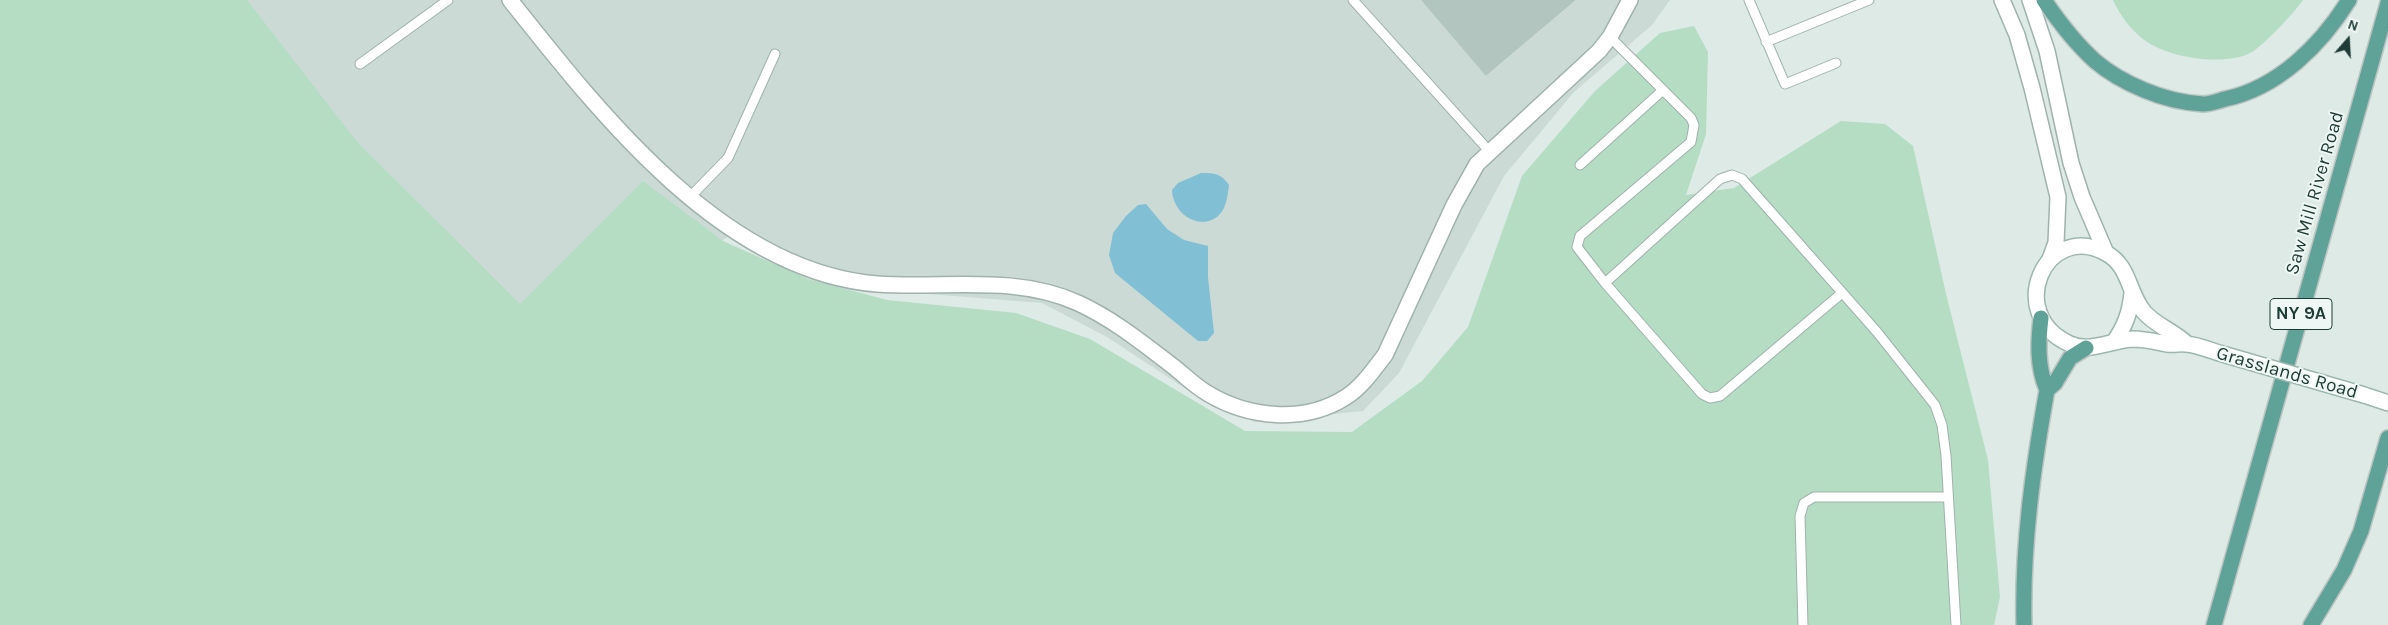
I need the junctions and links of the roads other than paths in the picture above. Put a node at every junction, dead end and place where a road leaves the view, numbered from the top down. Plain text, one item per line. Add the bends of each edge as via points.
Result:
1 (448, 0) edge
2 (510, 0) edge
3 (1353, 0) edge
4 (1630, 0) edge
5 (1749, 0) edge
6 (1869, 0) edge
7 (2002, 0) edge
8 (2030, 0) edge
9 (2044, 0) edge
10 (2348, 0) edge
11 (2388, 3) edge
12 (1610, 37) junction
13 (1766, 42) junction
14 (775, 54) dead end
15 (1836, 63) dead end
16 (360, 64) dead end
17 (1663, 90) junction
18 (1490, 152) junction
19 (1580, 165) dead end
20 (690, 196) junction
21 (2106, 253) junction
22 (2050, 259) junction
23 (1605, 283) junction
24 (1842, 293) junction
25 (2132, 293) junction
26 (2040, 318) junction
27 (2114, 342) junction
28 (2186, 344) junction
29 (2086, 348) junction
30 (2047, 390) junction
31 (2388, 403) edge
32 (2388, 438) edge
33 (1948, 497) junction
34 (1803, 625) edge
35 (1956, 625) edge
36 (2024, 625) edge
37 (2214, 625) edge
38 (2311, 625) edge

1 - 16 lane
2 - 20 street via 576,83 661,173
3 - 18 lane
4 - 12 street
5 - 13 lane
6 - 13 lane
7 - 22 street via 2017,35 2058,197 2056,244
8 - 21 street via 2047,51 2071,163
9 - 10 main road via 2064,28 2096,62 2130,84 2167,99 2204,104 2241,96 2275,78 2310,51
11 - 37 main road, Saw Mill River Road / NY 9A
12 - 17 lane
12 - 18 street
13 - 15 lane via 1785,84
14 - 20 lane via 728,158
17 - 19 lane
17 - 23 lane via 1694,125 1691,142 1580,236 1577,248
18 - 20 street via 1477,164 1454,205 1389,347 1368,376 1347,397 1317,410 1281,416 1242,410 1207,393 1124,329 1079,303 1044,291 1003,284 875,284 827,274 773,253 721,223
21 - 22 street via 2076,247
21 - 25 street via 2125,272
22 - 26 street via 2035,293
23 - 24 lane via 1702,394 1710,398 1720,396
23 - 24 lane via 1720,179 1732,175 1742,178
24 - 33 lane via 1935,405 1942,425
25 - 27 street via 2130,313
25 - 28 street via 2145,312 2158,324 2175,332
26 - 29 street via 2060,339
26 - 30 main road via 2041,376
27 - 28 street via 2135,339
27 - 29 street
28 - 31 street, Grasslands Road, bridge
29 - 30 main road via 2070,358
30 - 36 main road via 2031,481
32 - 38 main road via 2361,530 2344,570
33 - 34 lane via 1814,497 1804,503 1800,516
33 - 35 lane

